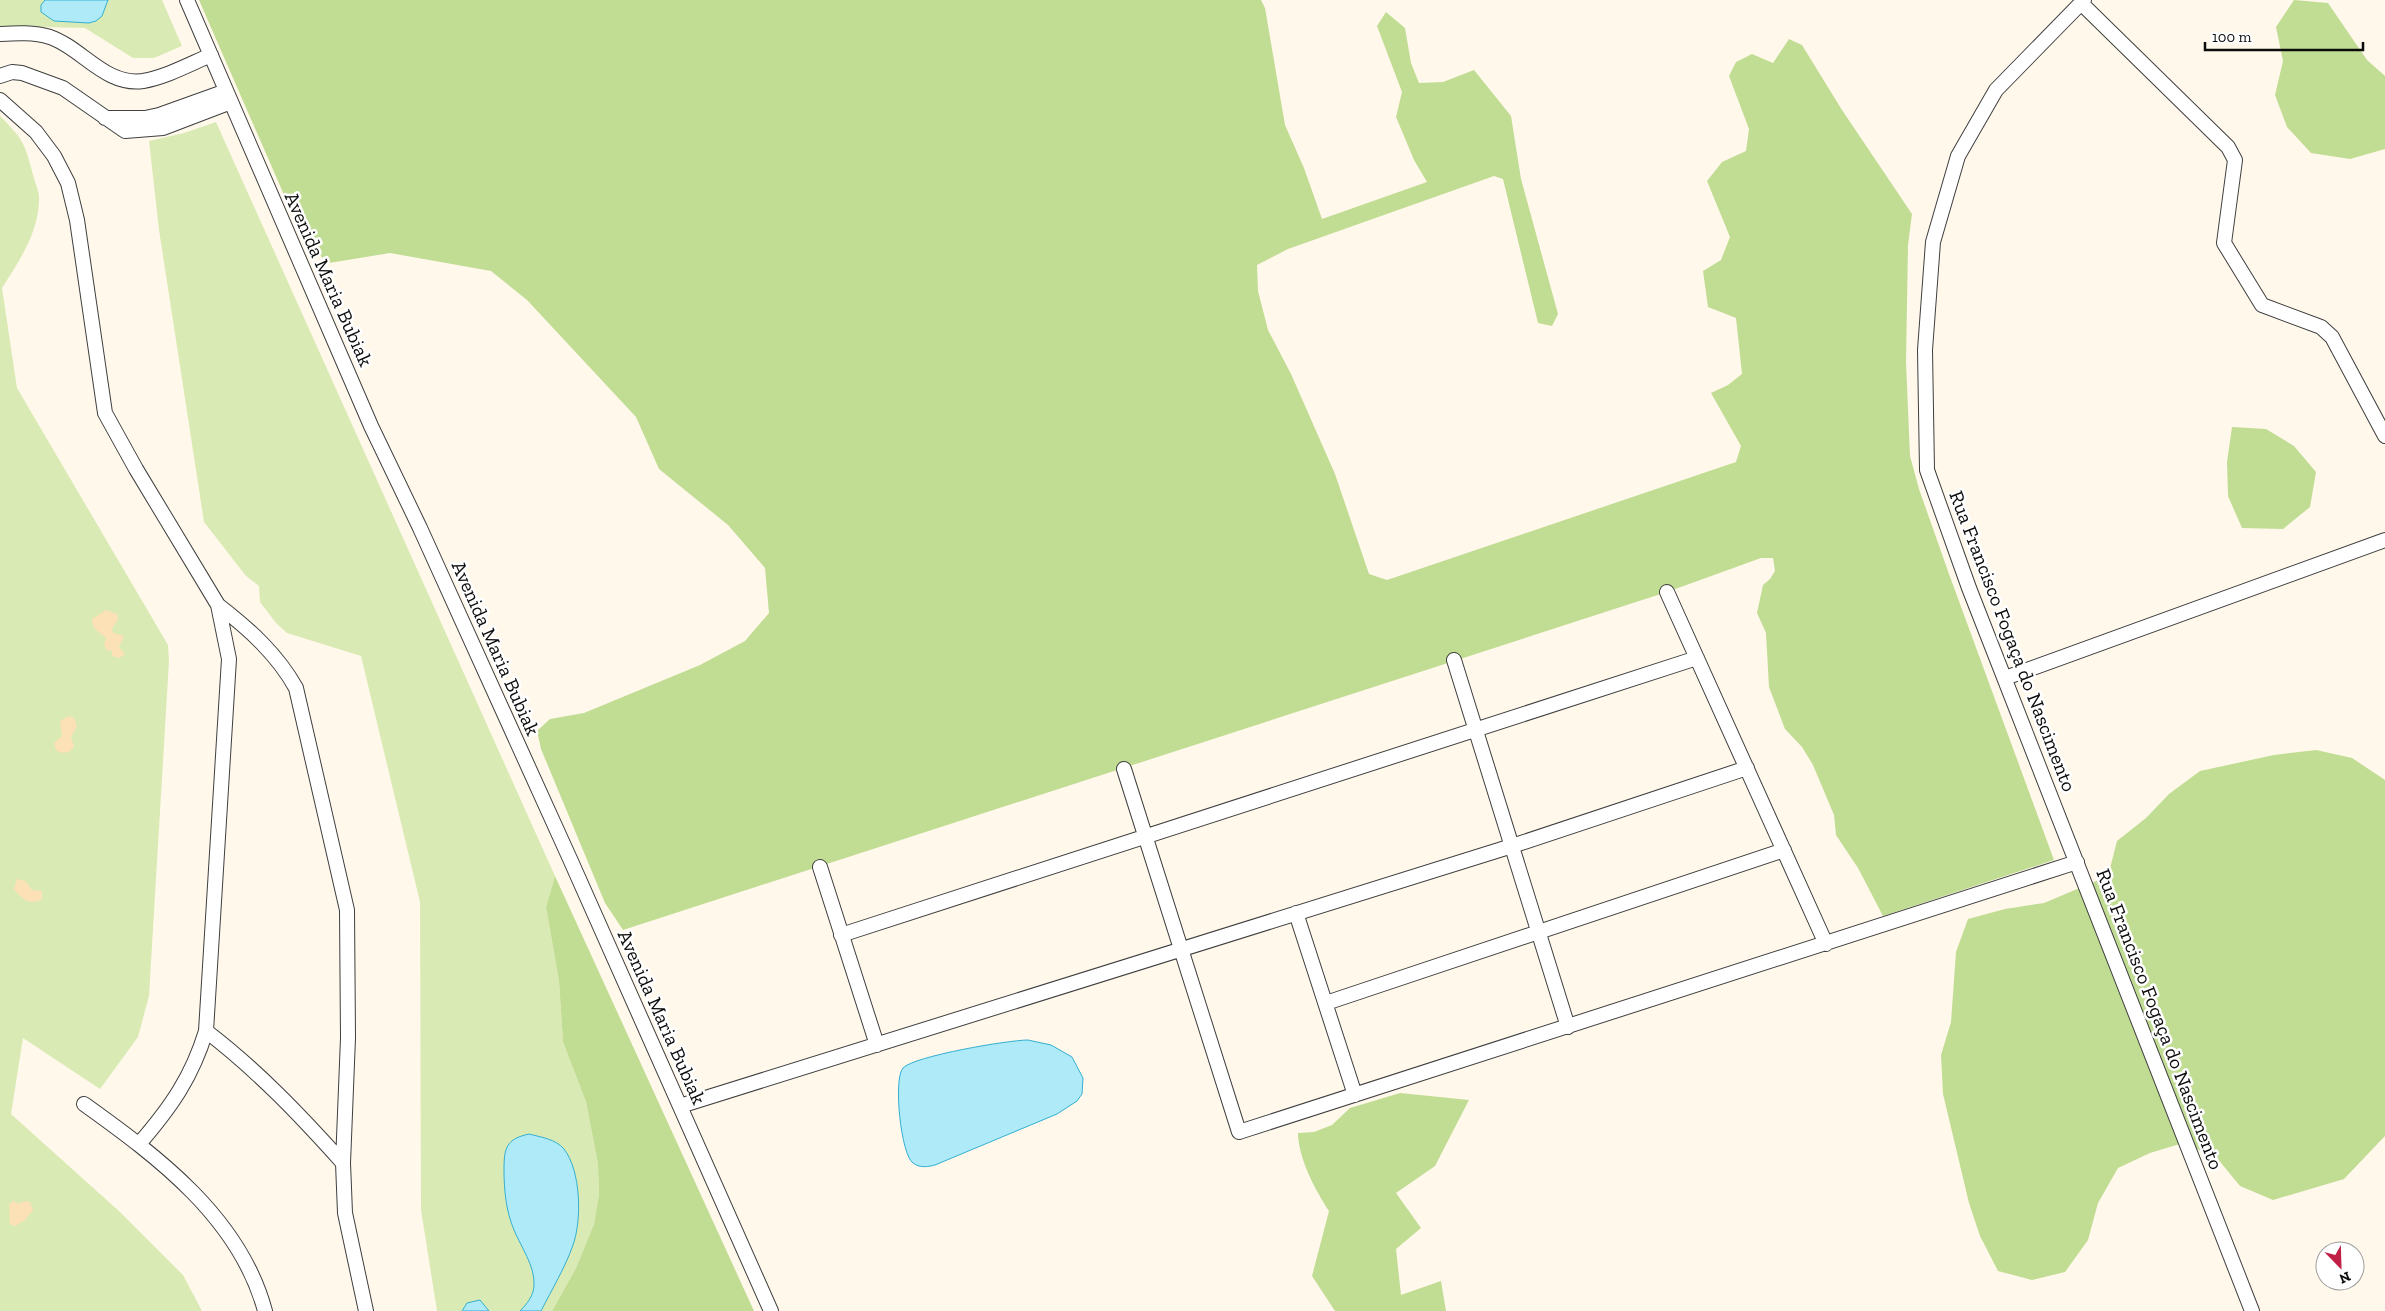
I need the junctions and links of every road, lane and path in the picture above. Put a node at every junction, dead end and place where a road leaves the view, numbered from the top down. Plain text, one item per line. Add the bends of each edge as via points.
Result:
1 (187, 0) edge
2 (2083, 1) edge
3 (0, 34) edge
4 (211, 55) junction
5 (0, 76) edge
6 (229, 97) junction
7 (0, 100) edge
8 (2385, 436) edge
9 (2385, 540) edge
10 (1667, 592) dead end
11 (218, 605) junction
12 (1697, 658) junction
13 (1454, 660) dead end
14 (2005, 678) junction
15 (1476, 730) junction
16 (1746, 768) junction
17 (1124, 769) dead end
18 (1145, 836) junction
19 (1512, 846) junction
20 (1784, 850) junction
21 (2077, 862) junction
22 (820, 867) dead end
23 (1296, 913) junction
24 (1538, 932) junction
25 (841, 935) junction
26 (1826, 944) junction
27 (1181, 949) junction
28 (1326, 1003) junction
29 (1568, 1027) junction
30 (206, 1030) junction
31 (877, 1045) junction
32 (1355, 1095) junction
33 (84, 1104) dead end
34 (680, 1106) junction
35 (139, 1144) junction
36 (343, 1163) junction
37 (265, 1311) edge
38 (366, 1311) edge
39 (771, 1311) edge
40 (2252, 1311) edge

1 - 4 street, Avenida Maria Bubiak
2 - 8 street via 2228,147 2235,160 2224,243 2262,305 2321,327 2332,337
2 - 14 street, Rua Francisco Fogaça do Nascimento via 1996,90 1958,156 1933,242 1925,350 1927,470
3 - 4 street via 51,38 112,76 128,80 142,81
4 - 6 street, Avenida Maria Bubiak
5 - 6 street via 12,72 64,88 104,118 145,118
6 - 34 street, Avenida Maria Bubiak via 371,426
7 - 11 street via 36,132 68,183 77,220 105,412
9 - 14 street
10 - 12 street
11 - 30 street via 229,659
11 - 36 street via 269,650 296,688 340,876 347,910 348,948
12 - 15 street
12 - 16 street
13 - 15 street
14 - 21 street, Rua Francisco Fogaça do Nascimento
15 - 18 street
15 - 19 street
16 - 19 street
16 - 20 street
17 - 18 street
18 - 25 street
18 - 27 street
19 - 23 street
19 - 24 street
20 - 24 street
20 - 26 street
21 - 26 street
21 - 40 street, Rua Francisco Fogaça do Nascimento
22 - 25 street
23 - 27 street
23 - 28 street
24 - 28 street
24 - 29 street
25 - 31 street
26 - 29 street
27 - 31 street
27 - 32 street via 1239,1132
28 - 32 street
29 - 32 street
30 - 35 street via 184,1086
30 - 36 street via 284,1098
31 - 34 street
33 - 35 street
34 - 39 street, Avenida Maria Bubiak
35 - 37 street via 202,1201 221,1224 242,1255 260,1291
36 - 38 street via 345,1213

